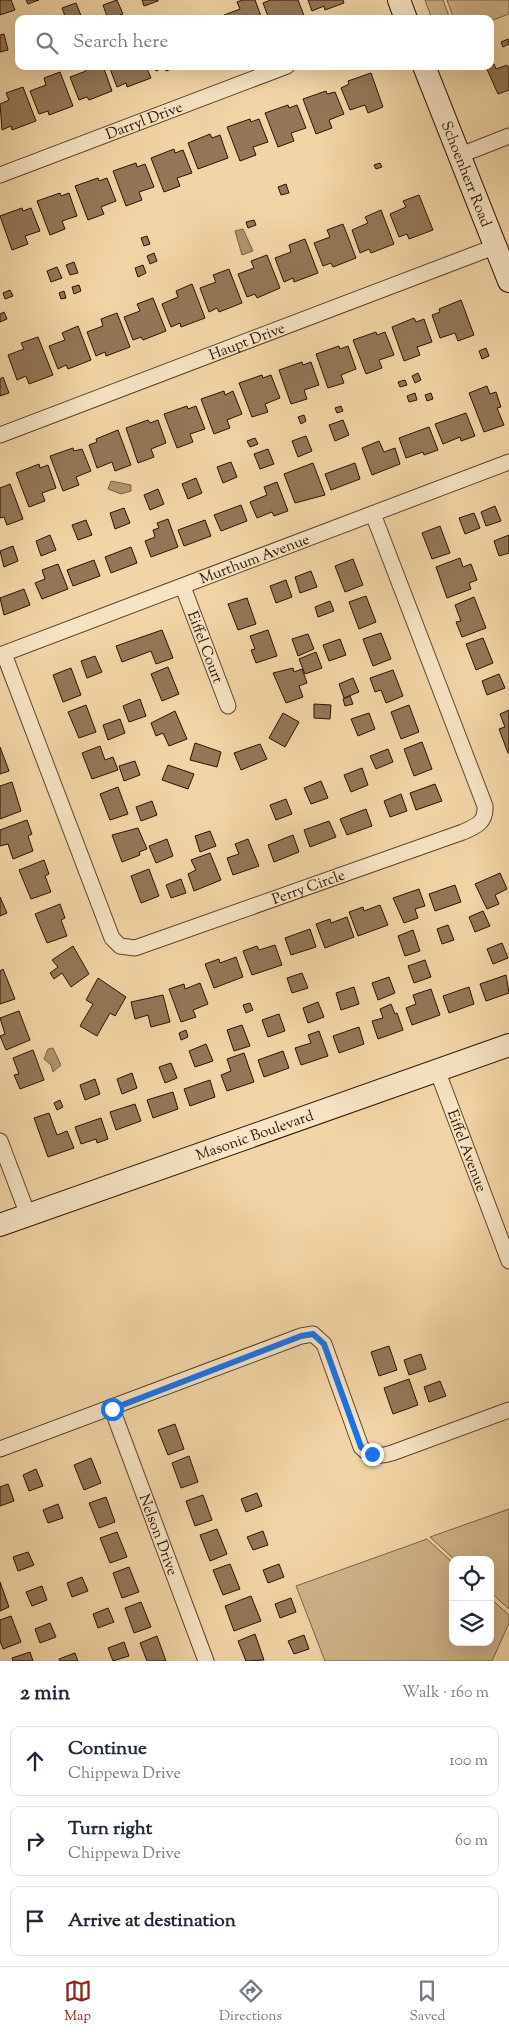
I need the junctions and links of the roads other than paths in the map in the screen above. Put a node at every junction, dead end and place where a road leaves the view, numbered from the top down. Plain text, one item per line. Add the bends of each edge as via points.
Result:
1 (399, 0) edge
2 (405, 15) edge
3 (276, 70) edge
4 (426, 70) edge
5 (509, 136) edge
6 (458, 156) junction
7 (0, 175) edge
8 (494, 248) junction
9 (509, 281) edge
10 (0, 435) edge
11 (509, 462) edge
12 (373, 514) junction
13 (183, 586) junction
14 (2, 654) edge
15 (228, 706) dead end
16 (509, 1045) edge
17 (437, 1070) junction
18 (0, 1141) edge
19 (28, 1215) junction
20 (0, 1225) edge
21 (509, 1260) edge
22 (112, 1409) junction
23 (509, 1410) edge
24 (0, 1449) edge
25 (206, 1661) edge

1 - 2 street
3 - 7 street, Darryl Drive
4 - 6 street, Schoenherr Road
5 - 6 street
6 - 8 street, Schoenherr Road
8 - 9 street, Schoenherr Road
8 - 10 street, Haupt Drive
11 - 12 street, Murthum Avenue
12 - 13 street, Murthum Avenue
12 - 14 street, Perry Circle via 485,806 486,815 482,822 463,832 135,948 120,946 112,938
13 - 14 street, Murthum Avenue
13 - 15 street, Eiffel Court
16 - 17 street, Masonic Boulevard
17 - 19 street, Masonic Boulevard
17 - 21 street, Eiffel Avenue
18 - 19 street
19 - 20 street, Masonic Boulevard
22 - 23 street via 313,1334 324,1344 361,1447 366,1452 378,1456 392,1453
22 - 24 street
22 - 25 street, Nelson Drive

